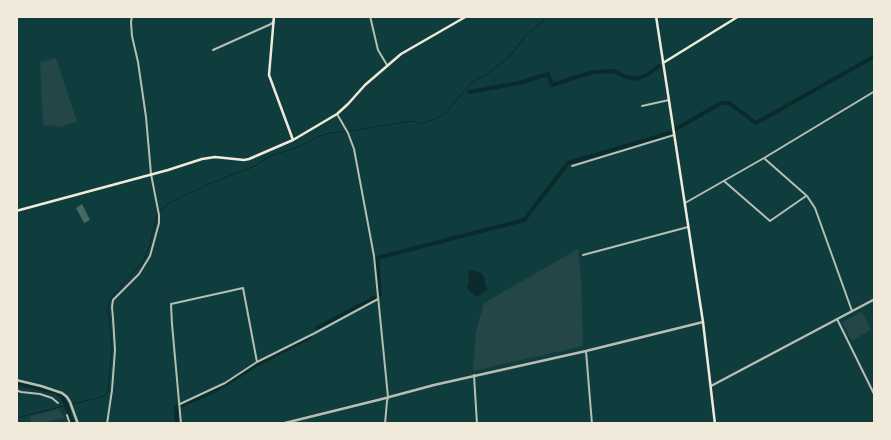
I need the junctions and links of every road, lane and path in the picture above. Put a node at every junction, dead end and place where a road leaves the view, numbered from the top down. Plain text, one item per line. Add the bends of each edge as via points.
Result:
1 (132, 16) edge
2 (274, 16) edge
3 (370, 16) edge
4 (466, 16) edge
5 (656, 16) edge
6 (739, 16) edge
7 (274, 21) junction
8 (213, 50) dead end
9 (663, 63) junction
10 (387, 65) junction
11 (875, 91) edge
12 (669, 100) junction
13 (642, 106) dead end
14 (337, 114) junction
15 (674, 135) junction
16 (294, 140) junction
17 (764, 158) junction
18 (572, 166) dead end
19 (152, 174) junction
20 (724, 181) junction
21 (807, 196) junction
22 (685, 203) junction
23 (16, 211) edge
24 (688, 227) junction
25 (583, 255) dead end
26 (378, 299) junction
27 (875, 299) edge
28 (852, 311) junction
29 (836, 320) junction
30 (703, 322) junction
31 (586, 351) junction
32 (257, 362) junction
33 (474, 375) junction
34 (16, 380) edge
35 (711, 386) junction
36 (16, 390) edge
37 (875, 396) edge
38 (388, 398) junction
39 (58, 403) dead end
40 (179, 404) junction
41 (66, 415) dead end
42 (70, 424) edge
43 (78, 424) edge
44 (108, 424) edge
45 (180, 424) edge
46 (281, 424) edge
47 (385, 424) edge
48 (477, 424) edge
49 (592, 424) edge
50 (715, 424) edge

1 - 19 street via 132,36
2 - 7 main road
3 - 10 street via 378,50
4 - 10 main road
5 - 9 main road
6 - 9 main road
7 - 8 street
7 - 16 main road via 269,75
9 - 12 main road
10 - 14 main road
11 - 17 street
12 - 13 street
12 - 15 main road
14 - 16 main road
14 - 26 street via 354,149 374,254
15 - 18 street
15 - 22 main road
16 - 19 main road via 249,159 202,159
17 - 20 street
17 - 21 street
19 - 23 main road
19 - 44 street via 159,223 150,256 114,300 112,318 116,350
20 - 21 street via 770,221
20 - 22 street
21 - 28 street via 815,208
22 - 24 main road
24 - 25 street
24 - 30 main road
26 - 32 street
26 - 38 street
27 - 28 street
28 - 29 street
29 - 35 street
29 - 37 street
30 - 31 street
30 - 35 main road
31 - 33 street
31 - 49 street
32 - 40 street via 225,383
32 - 40 street via 243,288 171,304
33 - 38 street
33 - 48 street
34 - 43 street via 62,393
35 - 50 main road
36 - 39 street via 40,394
38 - 46 street
38 - 47 street
40 - 45 street
41 - 42 street

